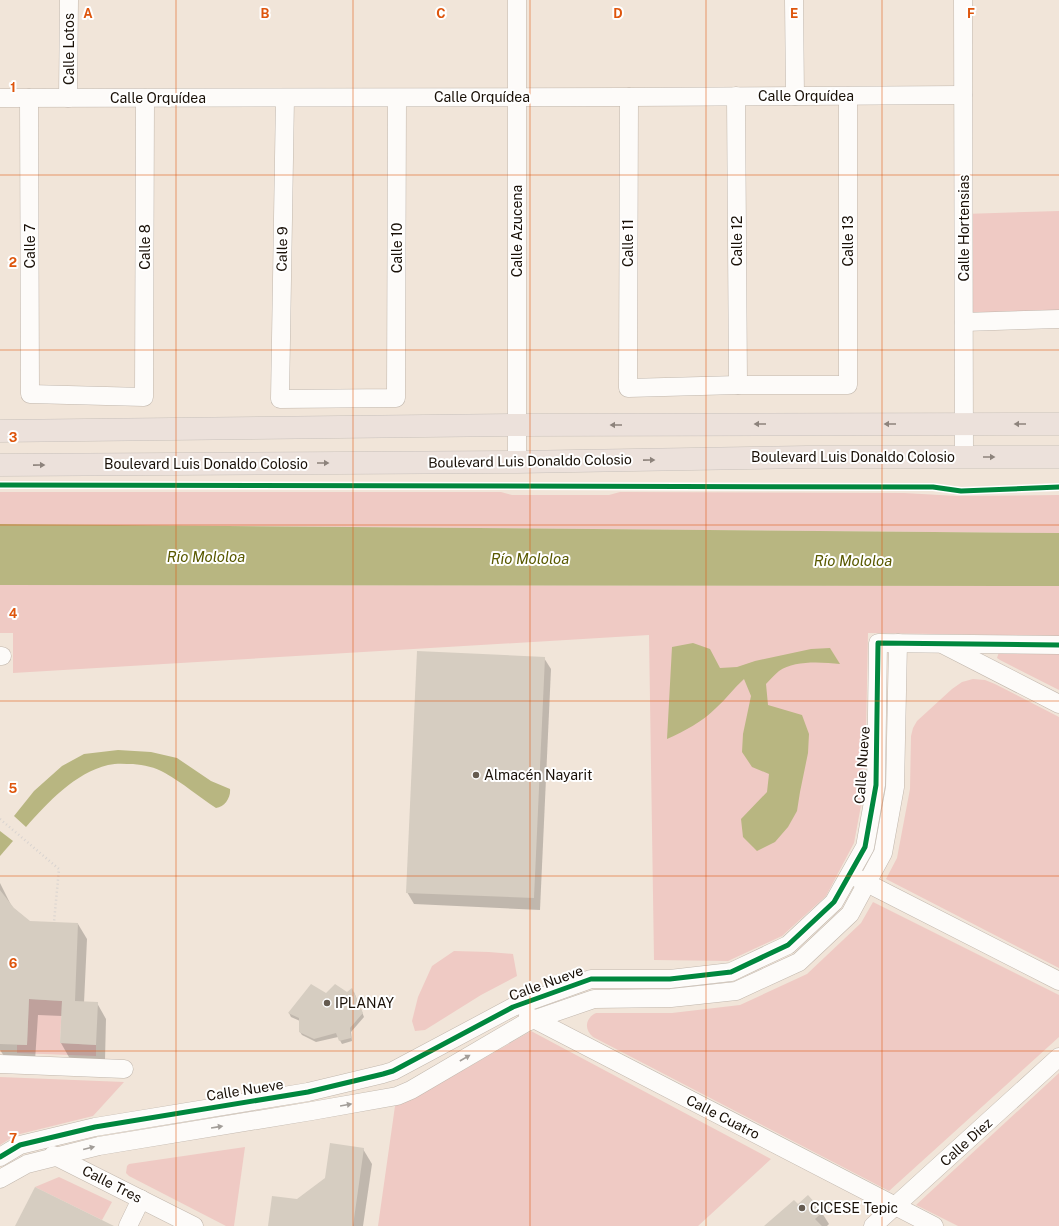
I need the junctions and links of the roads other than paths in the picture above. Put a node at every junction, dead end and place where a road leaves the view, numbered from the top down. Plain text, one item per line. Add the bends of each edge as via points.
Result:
1 (69, 0) edge
2 (516, 0) edge
3 (794, 0) edge
4 (963, 0) edge
5 (963, 95) junction
6 (736, 96) junction
7 (795, 96) junction
8 (848, 96) junction
9 (516, 97) junction
10 (629, 97) junction
11 (0, 98) edge
12 (29, 98) junction
13 (68, 98) junction
14 (145, 98) junction
15 (284, 98) junction
16 (397, 98) junction
17 (1059, 319) edge
18 (964, 322) junction
19 (738, 385) junction
20 (144, 397) joint
21 (280, 399) joint
22 (964, 424) junction
23 (1059, 424) edge
24 (518, 425) junction
25 (0, 431) edge
26 (807, 457) junction
27 (964, 457) junction
28 (1059, 457) edge
29 (518, 462) junction
30 (0, 465) edge
31 (898, 643) junction
32 (941, 644) junction
33 (1059, 645) edge
34 (1059, 704) edge
35 (850, 874) junction
36 (867, 883) junction
37 (1059, 981) edge
38 (514, 1007) junction
39 (535, 1020) junction
40 (1059, 1057) edge
41 (0, 1064) edge
42 (124, 1069) dead end
43 (30, 1143) junction
44 (57, 1156) junction
45 (0, 1157) edge
46 (0, 1179) edge
47 (141, 1199) junction
48 (895, 1206) junction
49 (128, 1226) edge
50 (194, 1226) edge
51 (873, 1226) edge
52 (934, 1226) edge

1 - 13 street, Calle Lotos
2 - 9 street, Calle Azucena
3 - 7 street
4 - 5 street, Calle Hortensias
5 - 8 street, Calle Orquídea
5 - 18 street, Calle Hortensias
6 - 7 street, Calle Orquídea
6 - 10 street, Calle Orquídea
6 - 19 street, Calle 12
7 - 8 street, Calle Orquídea
8 - 19 street, Calle 13 via 848,385
9 - 10 street, Calle Orquídea
9 - 16 street, Calle Orquídea
9 - 24 street, Calle Azucena
10 - 19 street, Calle 11 via 628,388
11 - 12 street, Calle Orquídea
12 - 13 street, Calle Orquídea
12 - 20 street, Calle 7 via 30,394
13 - 14 street, Calle Orquídea
14 - 15 street, Calle Orquídea
14 - 20 street, Calle 8
15 - 16 street, Calle Orquídea
15 - 21 street, Calle 9
16 - 21 street, Calle 10 via 396,398
17 - 18 street
18 - 22 street, Calle Hortensias
23 -> 22 main road
22 -> 24 main road
22 - 26 main road via 957,438 951,443 828,446
22 - 27 street, Calle Hortensias
24 - 25 main road
24 - 29 street, Calle Azucena
26 - 27 main road, Boulevard Luis Donaldo Colosio
29 -> 26 main road, Boulevard Luis Donaldo Colosio
27 -> 28 main road, Boulevard Luis Donaldo Colosio
30 -> 29 main road, Boulevard Luis Donaldo Colosio
31 - 32 street
31 - 35 street, Calle Nueve via 878,643 876,785 865,847
31 - 36 street via 895,787 883,853
32 - 33 street
32 - 34 street
35 - 36 street
35 - 38 street, Calle Nueve via 834,902 788,945 731,972 670,979 591,979
36 - 37 street
36 - 39 street via 850,914 799,962 736,991 671,998 594,999
38 - 39 street, Calle Cuatro
38 - 43 street, Calle Nueve via 393,1072 308,1092 95,1127
44 -> 39 street via 99,1146 397,1096 527,1022
39 - 48 street, Calle Cuatro
40 - 48 street, Calle Diez
41 - 42 street
43 - 44 street, Calle Tres
43 - 45 street, Calle Nueve via 20,1145
44 - 46 street via 27,1164
44 - 47 street, Calle Tres
47 - 49 street
47 - 50 street, Calle Tres
48 - 51 street, Calle Diez
48 - 52 street, Calle Cuatro

